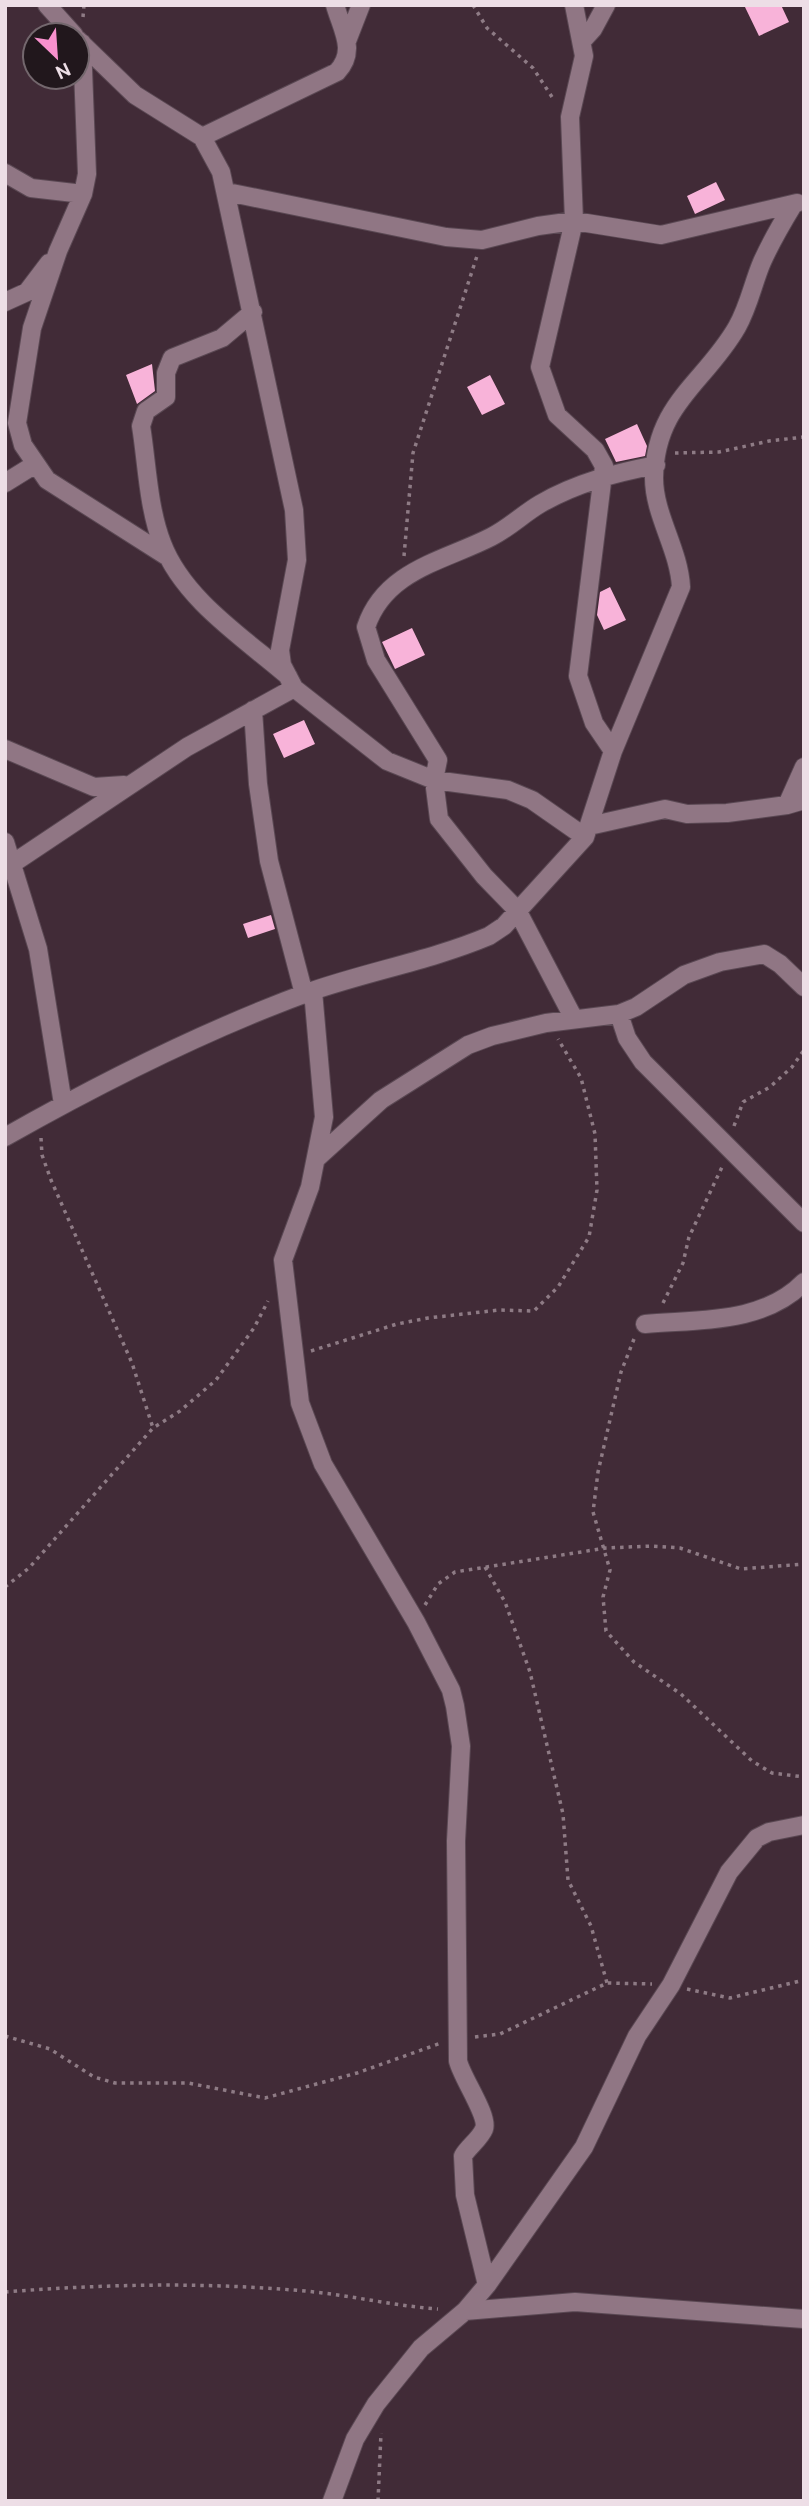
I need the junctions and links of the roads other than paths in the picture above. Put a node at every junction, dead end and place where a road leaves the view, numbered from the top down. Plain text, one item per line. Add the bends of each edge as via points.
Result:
1 (47, 5) edge
2 (335, 5) edge
3 (361, 5) edge
4 (574, 5) edge
5 (606, 5) edge
6 (61, 21) edge
7 (583, 40) junction
8 (347, 41) junction
9 (91, 52) edge
10 (81, 91) edge
11 (202, 137) junction
12 (5, 173) edge
13 (227, 192) junction
14 (83, 194) junction
15 (798, 203) edge
16 (574, 221) junction
17 (58, 251) junction
18 (5, 302) edge
19 (253, 312) junction
20 (5, 406) edge
21 (20, 433) junction
22 (34, 465) junction
23 (656, 465) junction
24 (603, 476) junction
25 (5, 483) edge
26 (168, 557) junction
27 (291, 682) junction
28 (253, 710) junction
29 (5, 749) edge
30 (613, 751) junction
31 (804, 767) edge
32 (435, 780) junction
33 (131, 783) junction
34 (796, 802) edge
35 (587, 832) junction
36 (5, 842) edge
37 (12, 864) junction
38 (517, 910) junction
39 (804, 987) edge
40 (308, 993) junction
41 (620, 1014) junction
42 (574, 1019) junction
43 (63, 1104) junction
44 (5, 1137) edge
45 (317, 1158) junction
46 (804, 1223) edge
47 (804, 1282) edge
48 (645, 1324) road end
49 (804, 1825) edge
50 (487, 2286) junction
51 (465, 2311) junction
52 (804, 2319) edge
53 (332, 2501) edge

1 - 6 street
2 - 8 street
3 - 8 street
4 - 7 street
5 - 7 street
7 - 16 street via 584,56 570,117
8 - 11 street via 348,61 337,72
9 - 11 street via 135,94
10 - 14 street via 87,174
11 - 13 street
12 - 14 street via 31,188
13 - 16 street via 446,237 482,240
13 - 19 street
14 - 17 street
15 - 16 street via 661,235
15 - 23 street via 762,262 734,333 671,409
16 - 24 street via 540,368 557,415 595,450 604,467
17 - 18 street via 27,292
17 - 21 street via 27,352 18,399
19 - 26 street via 222,338 172,358 166,373 166,397 144,416 141,426 157,527
19 - 27 street via 296,528 297,560 280,650
20 - 21 street
21 - 22 street
22 - 25 street
22 - 26 street via 62,492
23 - 24 street
23 - 30 street via 655,488 681,586
24 - 30 street via 578,676 594,723
24 - 32 street via 539,505 491,537 421,566 391,587 370,616 366,636 436,757
26 - 27 street via 195,595
27 - 28 street
27 - 32 street via 387,761
28 - 33 street
28 - 40 street via 269,861
29 - 33 street via 94,788
30 - 35 street
31 - 34 street
32 - 35 street via 508,790
32 - 38 street via 443,826
33 - 37 street
34 - 35 street via 726,813 687,814 665,809
35 - 38 street
36 - 37 street
37 - 43 street via 43,972
38 - 40 street via 504,926 481,939
38 - 42 street
39 - 41 street via 764,954 684,975
40 - 43 street via 172,1049
40 - 45 street via 324,1117
41 - 42 street
41 - 46 street via 627,1038 643,1062
42 - 45 street via 492,1035 444,1058 382,1100
43 - 44 street
45 - 50 street via 284,1260 300,1403 323,1464 451,1690 461,1746 456,1841 458,2061 484,2120 484,2129 463,2156 465,2195
47 - 48 street via 789,1297 762,1311
49 - 50 street via 769,1832 744,1852 714,1899 671,1985 637,2036 584,2147
50 - 51 street
51 - 52 street via 575,2302
51 - 53 street via 421,2348 376,2404 355,2439

